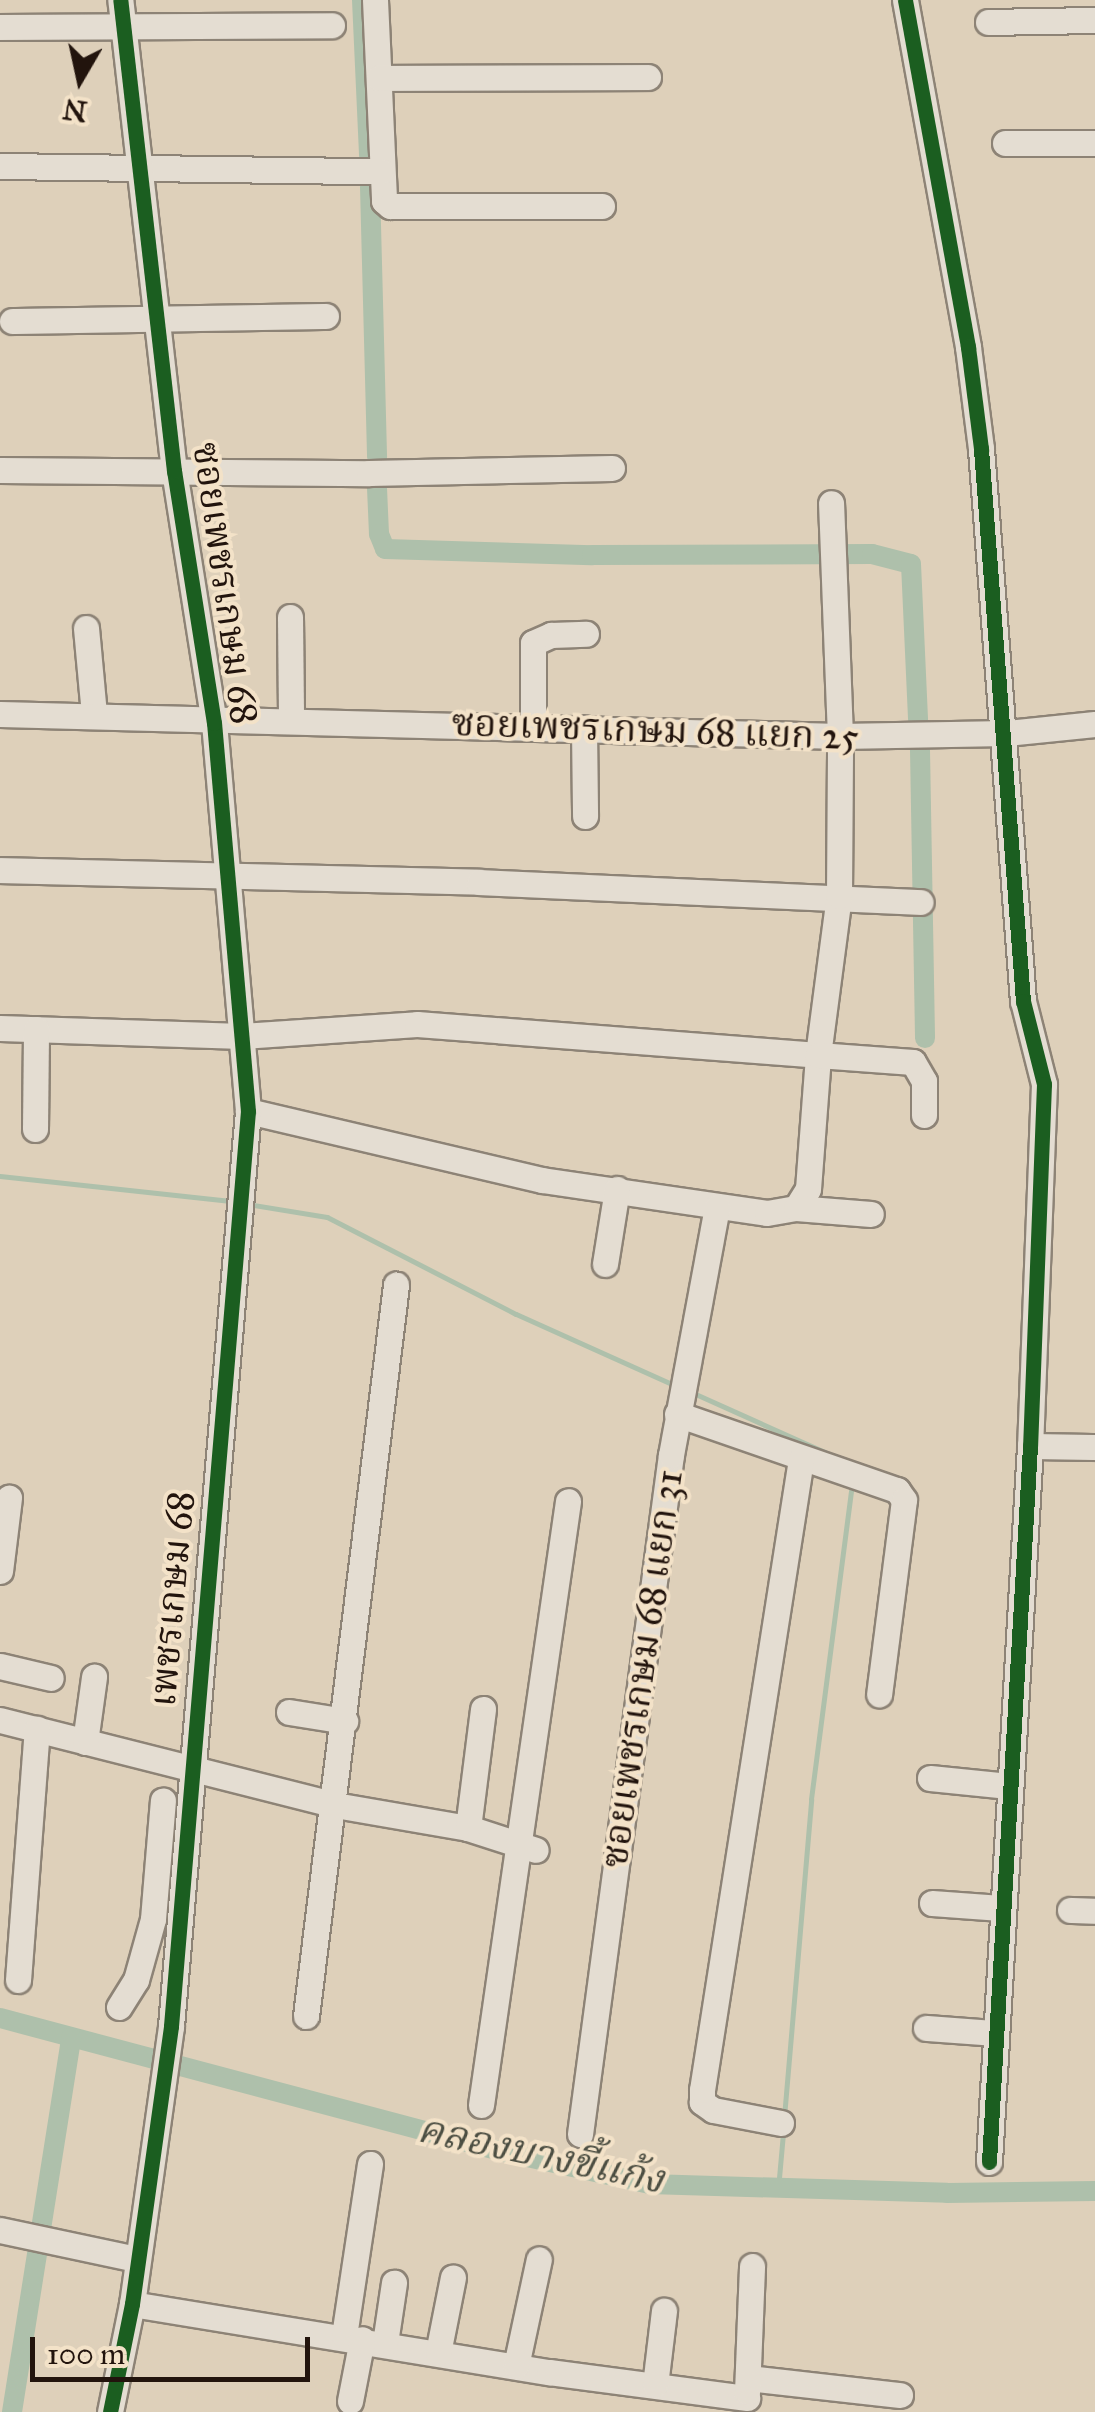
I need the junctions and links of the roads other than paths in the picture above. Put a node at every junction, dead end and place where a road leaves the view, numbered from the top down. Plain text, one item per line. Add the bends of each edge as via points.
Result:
1 (120, 0) edge
2 (375, 0) edge
3 (905, 0) edge
4 (1095, 20) edge
5 (988, 22) dead end
6 (332, 25) dead end
7 (123, 27) junction
8 (0, 28) edge
9 (380, 78) junction
10 (648, 78) dead end
11 (1005, 143) dead end
12 (1095, 143) edge
13 (0, 166) edge
14 (140, 169) junction
15 (381, 172) junction
16 (602, 206) dead end
17 (326, 316) dead end
18 (155, 319) junction
19 (12, 321) dead end
20 (612, 468) dead end
21 (0, 470) edge
22 (174, 471) junction
23 (831, 503) dead end
24 (290, 617) dead end
25 (86, 628) dead end
26 (586, 634) dead end
27 (0, 714) edge
28 (94, 715) junction
29 (291, 720) junction
30 (214, 723) junction
31 (1095, 724) edge
32 (533, 727) junction
33 (584, 728) junction
34 (1006, 733) junction
35 (840, 736) junction
36 (585, 816) dead end
37 (0, 870) edge
38 (226, 878) junction
39 (839, 896) junction
40 (921, 902) dead end
41 (0, 1028) edge
42 (36, 1029) junction
43 (242, 1036) junction
44 (818, 1055) junction
45 (248, 1111) junction
46 (924, 1115) dead end
47 (34, 1129) dead end
48 (241, 1177) joint
49 (616, 1189) junction
50 (717, 1207) junction
51 (796, 1208) junction
52 (871, 1214) dead end
53 (605, 1264) dead end
54 (396, 1286) dead end
55 (677, 1414) junction
56 (1030, 1446) junction
57 (1095, 1447) edge
58 (801, 1459) junction
59 (9, 1498) dead end
60 (568, 1500) dead end
61 (0, 1571) edge
62 (0, 1666) edge
63 (94, 1677) dead end
64 (51, 1678) dead end
65 (879, 1694) dead end
66 (484, 1710) dead end
67 (290, 1712) dead end
68 (0, 1720) edge
69 (345, 1721) junction
70 (37, 1729) junction
71 (85, 1742) junction
72 (190, 1770) junction
73 (930, 1778) dead end
74 (1009, 1786) junction
75 (163, 1800) dead end
76 (335, 1806) junction
77 (468, 1828) junction
78 (526, 1848) junction
79 (932, 1903) dead end
80 (1002, 1908) junction
81 (166, 1922) junction
82 (18, 1980) dead end
83 (119, 2007) dead end
84 (306, 2016) dead end
85 (926, 2028) dead end
86 (994, 2033) junction
87 (481, 2105) dead end
88 (781, 2123) dead end
89 (580, 2134) dead end
90 (989, 2162) dead end
91 (370, 2164) dead end
92 (10, 2232) edge
93 (137, 2259) junction
94 (540, 2259) dead end
95 (752, 2266) dead end
96 (452, 2278) dead end
97 (394, 2283) dead end
98 (132, 2304) junction
99 (664, 2311) dead end
100 (363, 2339) junction
101 (438, 2352) junction
102 (516, 2366) junction
103 (655, 2385) junction
104 (900, 2395) dead end
105 (747, 2396) edge
106 (350, 2401) dead end
107 (110, 2412) edge

1 - 7 street, ซอยเพชรเกษม 68
2 - 9 street
3 - 34 street via 970,363
4 - 5 street
6 - 7 street
7 - 8 street
7 - 14 street, ซอยเพชรเกษม 68
9 - 10 street
9 - 15 street
11 - 12 street
13 - 14 street
14 - 15 street
14 - 18 street, ซอยเพชรเกษม 68
15 - 16 street via 382,197 390,206
17 - 18 street
18 - 19 street
18 - 22 street, ซอยเพชรเกษม 68
20 - 22 street
21 - 22 street
22 - 30 street, ซอยเพชรเกษม 68
23 - 35 street
24 - 29 street
25 - 28 street
26 - 32 street via 533,642
27 - 28 street, ซอยเพชรเกษม 68 แยก 25
28 - 30 street, ซอยเพชรเกษม 68 แยก 25
29 - 30 street, ซอยเพชรเกษม 68 แยก 25
29 - 32 street, ซอยเพชรเกษม 68 แยก 25
30 - 38 street, ซอยเพชรเกษม 68
31 - 34 street, ซอยเพชรเกษม 68 แยก 25
32 - 33 street, ซอยเพชรเกษม 68 แยก 25
33 - 35 street, ซอยเพชรเกษม 68 แยก 25
33 - 36 street
34 - 35 street, ซอยเพชรเกษม 68 แยก 25
34 - 56 street via 1023,1000 1044,1084
35 - 39 street
37 - 38 street
38 - 39 street
38 - 43 street, ซอยเพชรเกษม 68
39 - 40 street
39 - 44 street
41 - 42 street
42 - 43 street
42 - 47 street
43 - 44 street via 417,1024
43 - 45 street, ซอยเพชรเกษม 68
44 - 46 street via 913,1062 924,1081
44 - 51 street via 808,1189
45 - 48 street, ซอยเพชรเกษม 68
45 - 49 street via 542,1180
48 - 72 street, เพชรเกษม 68
49 - 50 street
49 - 53 street
50 - 51 street via 767,1213
50 - 55 street, ซอยเพชรเกษม 68 แยก 31
51 - 52 street
54 - 69 street
55 - 58 street
55 - 89 street, ซอยเพชรเกษม 68 แยก 31
56 - 57 street
56 - 74 street
58 - 65 street via 896,1490 904,1500
58 - 88 street via 702,2090 702,2102 712,2110
59 - 61 street
60 - 78 street
62 - 64 street
63 - 71 street
66 - 77 street
67 - 69 street
68 - 70 street
69 - 76 street
70 - 71 street
70 - 82 street
71 - 72 street
72 - 76 street
72 - 81 street, เพชรเกษม 68
73 - 74 street
74 - 80 street
75 - 81 street
76 - 77 street
76 - 84 street
77 - 78 street
78 - 87 street
79 - 80 street
80 - 86 street
81 - 83 street
81 - 93 street, เพชรเกษม 68 via 171,2026
85 - 86 street
86 - 90 street
91 - 100 street
92 - 93 street
93 - 98 street
94 - 102 street
95 - 105 street
96 - 101 street
97 - 100 street
98 - 100 street
98 - 107 street
99 - 103 street
100 - 101 street
100 - 106 street
101 - 102 street
102 - 103 street
103 - 105 street
104 - 105 street

